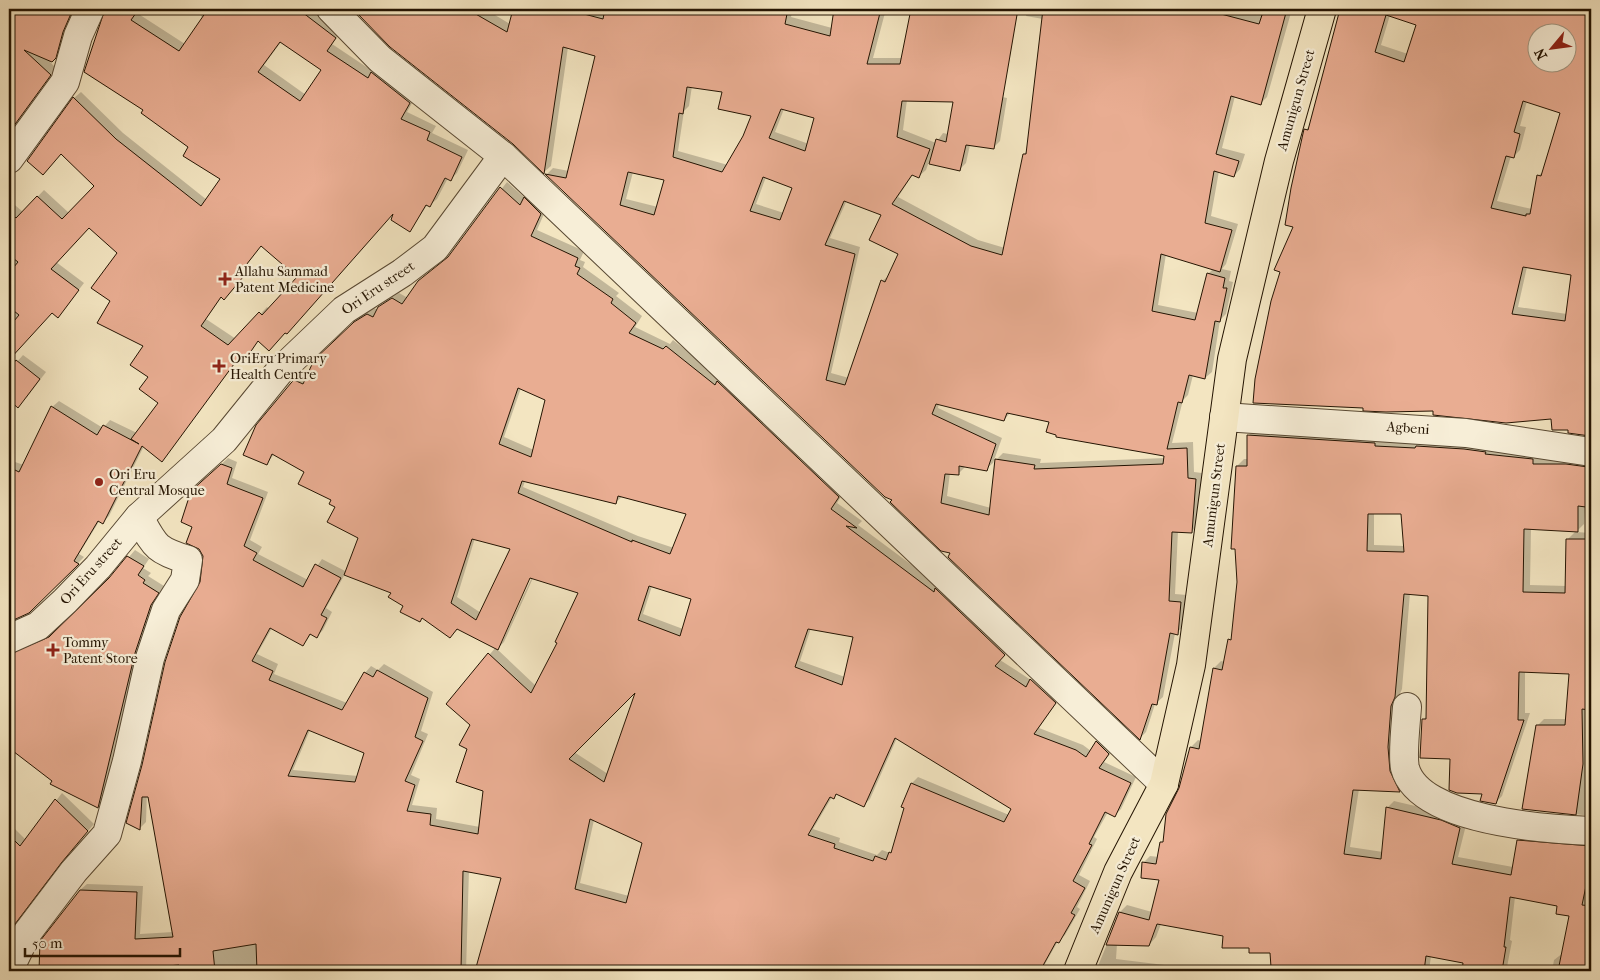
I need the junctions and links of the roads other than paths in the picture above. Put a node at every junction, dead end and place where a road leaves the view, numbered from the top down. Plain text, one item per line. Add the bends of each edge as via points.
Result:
1 (90, 9) edge
2 (331, 9) edge
3 (1322, 9) edge
4 (503, 156) junction
5 (9, 159) edge
6 (1224, 417) junction
7 (1591, 452) edge
8 (139, 517) junction
9 (9, 639) edge
10 (1407, 707) dead end
11 (1164, 784) junction
12 (1591, 831) edge
13 (9, 970) edge
14 (1078, 971) edge

1 - 5 street via 78,36 65,82
2 - 4 street via 380,58
3 - 6 main road, Amunigun Street via 1279,162 1232,359
4 - 8 street, Ori Eru street via 435,248 344,310 279,372 224,440
4 - 11 street
6 - 7 street, Agbeni via 1466,433
6 - 11 main road, Amunigun Street via 1191,665
8 - 9 street, Ori Eru street via 65,601 38,626
8 - 13 street via 154,544 163,552 188,560 185,580 166,610 150,658 107,834 27,933
10 - 12 street via 1405,767 1413,785 1432,800 1492,821 1539,829
11 - 14 main road, Amunigun Street via 1118,872

